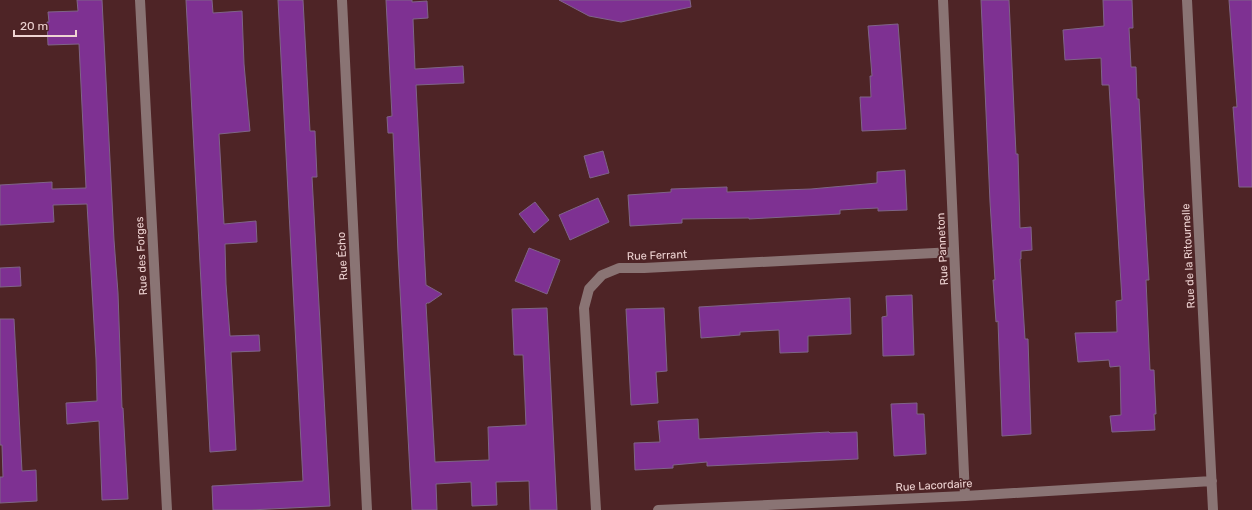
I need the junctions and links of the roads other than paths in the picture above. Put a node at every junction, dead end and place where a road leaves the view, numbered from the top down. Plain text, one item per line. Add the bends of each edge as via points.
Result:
1 (140, 0) edge
2 (342, 0) edge
3 (943, 0) edge
4 (1187, 0) edge
5 (954, 252) junction
6 (1212, 481) junction
7 (965, 496) junction
8 (167, 510) edge
9 (367, 510) edge
10 (596, 510) edge
11 (658, 510) edge
12 (1213, 510) edge

1 - 8 street, Rue des Forges
2 - 9 street, Rue Écho
3 - 5 street, Rue Panneton
4 - 6 street, Rue de la Ritournelle
5 - 7 street, Rue Panneton
5 - 10 street, Rue Ferrant via 619,268 602,275 589,289 584,308
6 - 7 street, Rue Lacordaire
6 - 12 street, Rue de la Ritournelle
7 - 11 street, Rue Lacordaire

